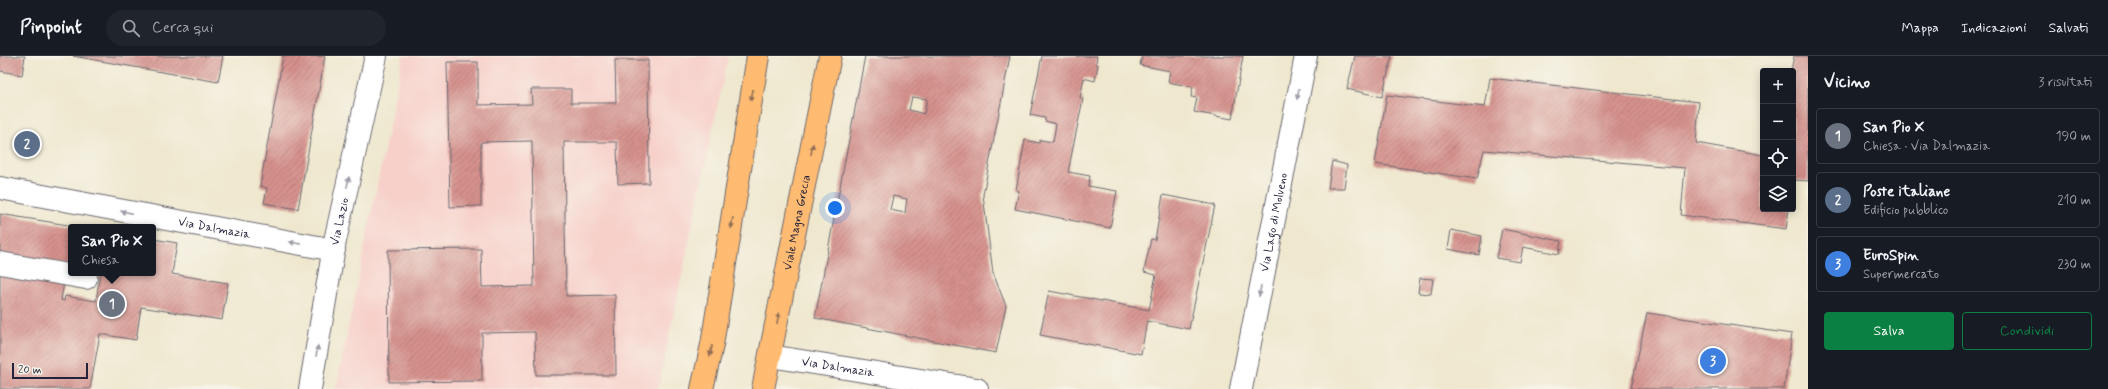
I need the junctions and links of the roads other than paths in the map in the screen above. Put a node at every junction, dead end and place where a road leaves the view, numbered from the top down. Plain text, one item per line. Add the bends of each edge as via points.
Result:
1 (376, 56) edge
2 (758, 56) edge
3 (830, 56) edge
4 (1306, 56) edge
5 (0, 188) edge
6 (334, 250) junction
7 (0, 263) edge
8 (68, 275) edge
9 (75, 276) edge
10 (86, 278) dead end
11 (770, 356) junction
12 (310, 389) edge
13 (702, 389) edge
14 (763, 389) edge
15 (978, 389) edge
16 (1241, 389) edge

6 -> 1 street, Via Lazio
2 -> 13 main road via 712,345
11 -> 3 main road, Viale Magna Grecia
4 -> 16 street, Via Lago di Molveno
6 -> 5 street, Via Dalmazia
12 -> 6 street, Via Lazio
7 - 8 street
9 - 10 street
11 - 14 main road, Viale Magna Grecia
11 - 15 street, Via Dalmazia

